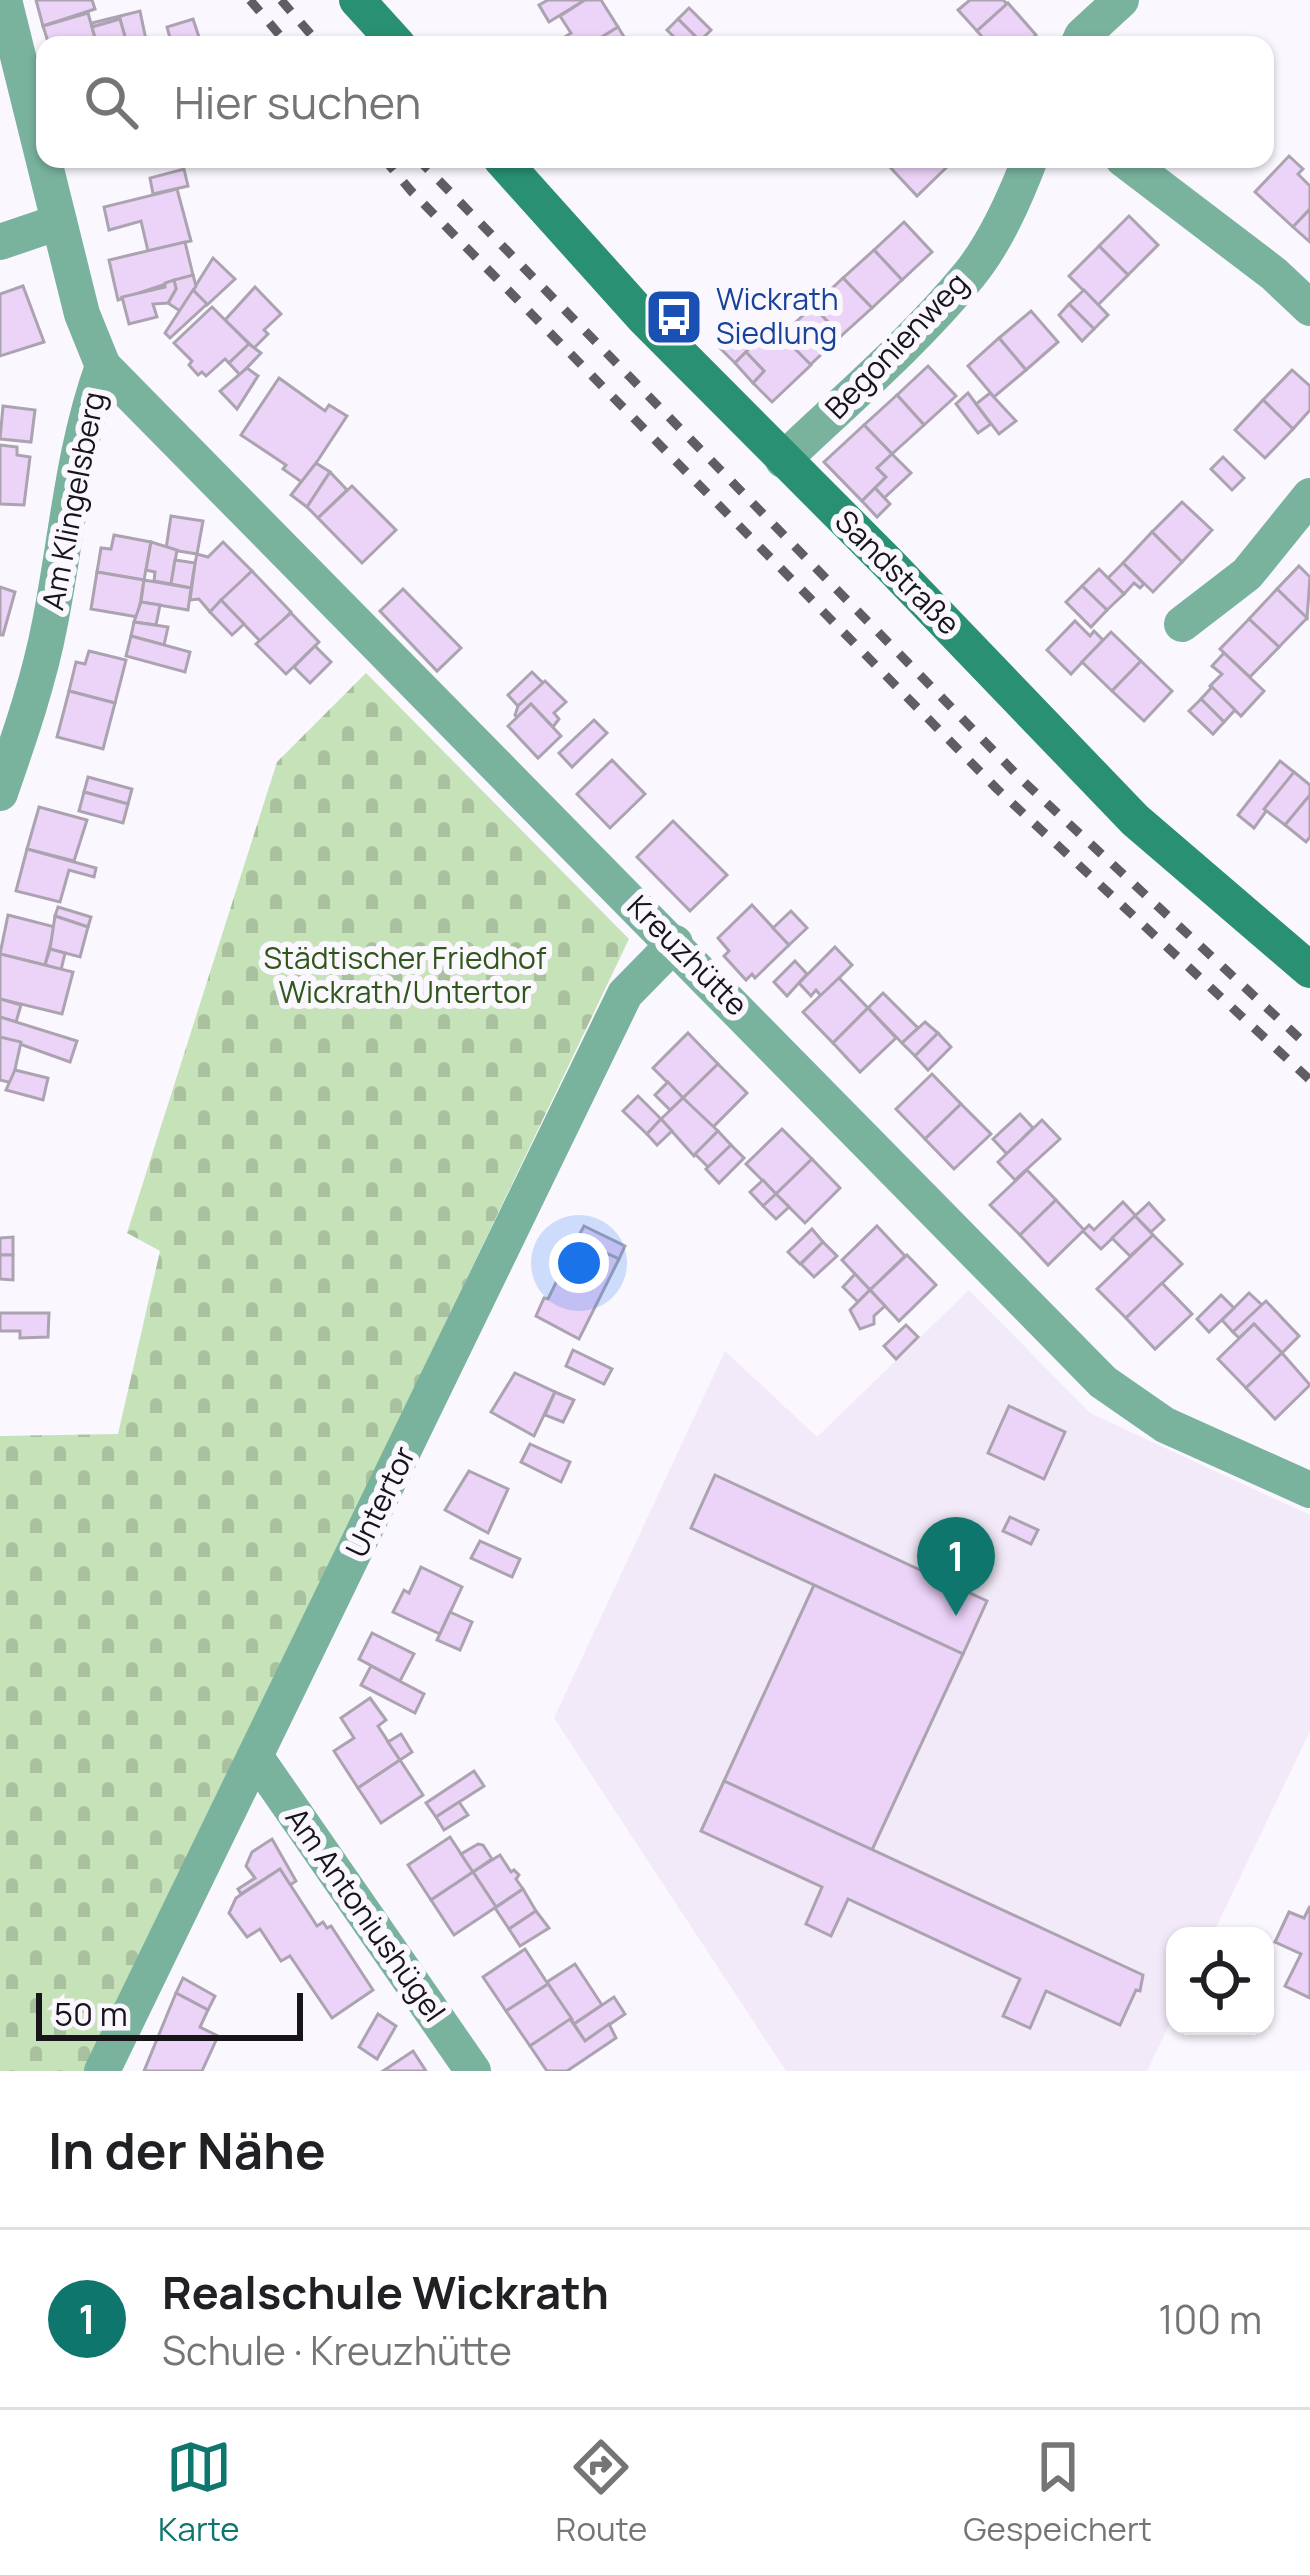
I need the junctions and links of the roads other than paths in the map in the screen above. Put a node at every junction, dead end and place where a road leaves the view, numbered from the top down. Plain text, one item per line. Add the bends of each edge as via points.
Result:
1 (4, 0) edge
2 (357, 0) edge
3 (1121, 0) edge
4 (390, 36) edge
5 (1082, 36) edge
6 (36, 129) edge
7 (46, 168) edge
8 (509, 168) edge
9 (1027, 168) edge
10 (1135, 168) edge
11 (59, 222) junction
12 (0, 242) edge
13 (1310, 308) edge
14 (103, 366) junction
15 (784, 460) junction
16 (1310, 496) edge
17 (1182, 624) dead end
18 (0, 794) edge
19 (675, 943) junction
20 (1310, 970) edge
21 (1310, 1490) edge
22 (257, 1759) junction
23 (102, 2071) edge
24 (473, 2071) edge

1 - 6 street, Am Klingelsberg
2 - 4 main road
3 - 5 street
7 - 11 street, Am Klingelsberg
8 - 15 main road, Sandstraße
9 - 15 street, Begonienweg via 972,272
10 - 13 street
11 - 12 street
11 - 14 street, Am Klingelsberg
14 - 18 street, Am Klingelsberg via 84,420 50,627
14 - 19 street, Kreuzhütte
15 - 20 main road, Sandstraße via 1135,820
16 - 17 street via 1247,574
19 - 21 street, Kreuzhütte via 1103,1382 1165,1425
19 - 22 street, Untertor via 625,994
22 - 23 street, Untertor
22 - 24 street, Am Antoniushügel

